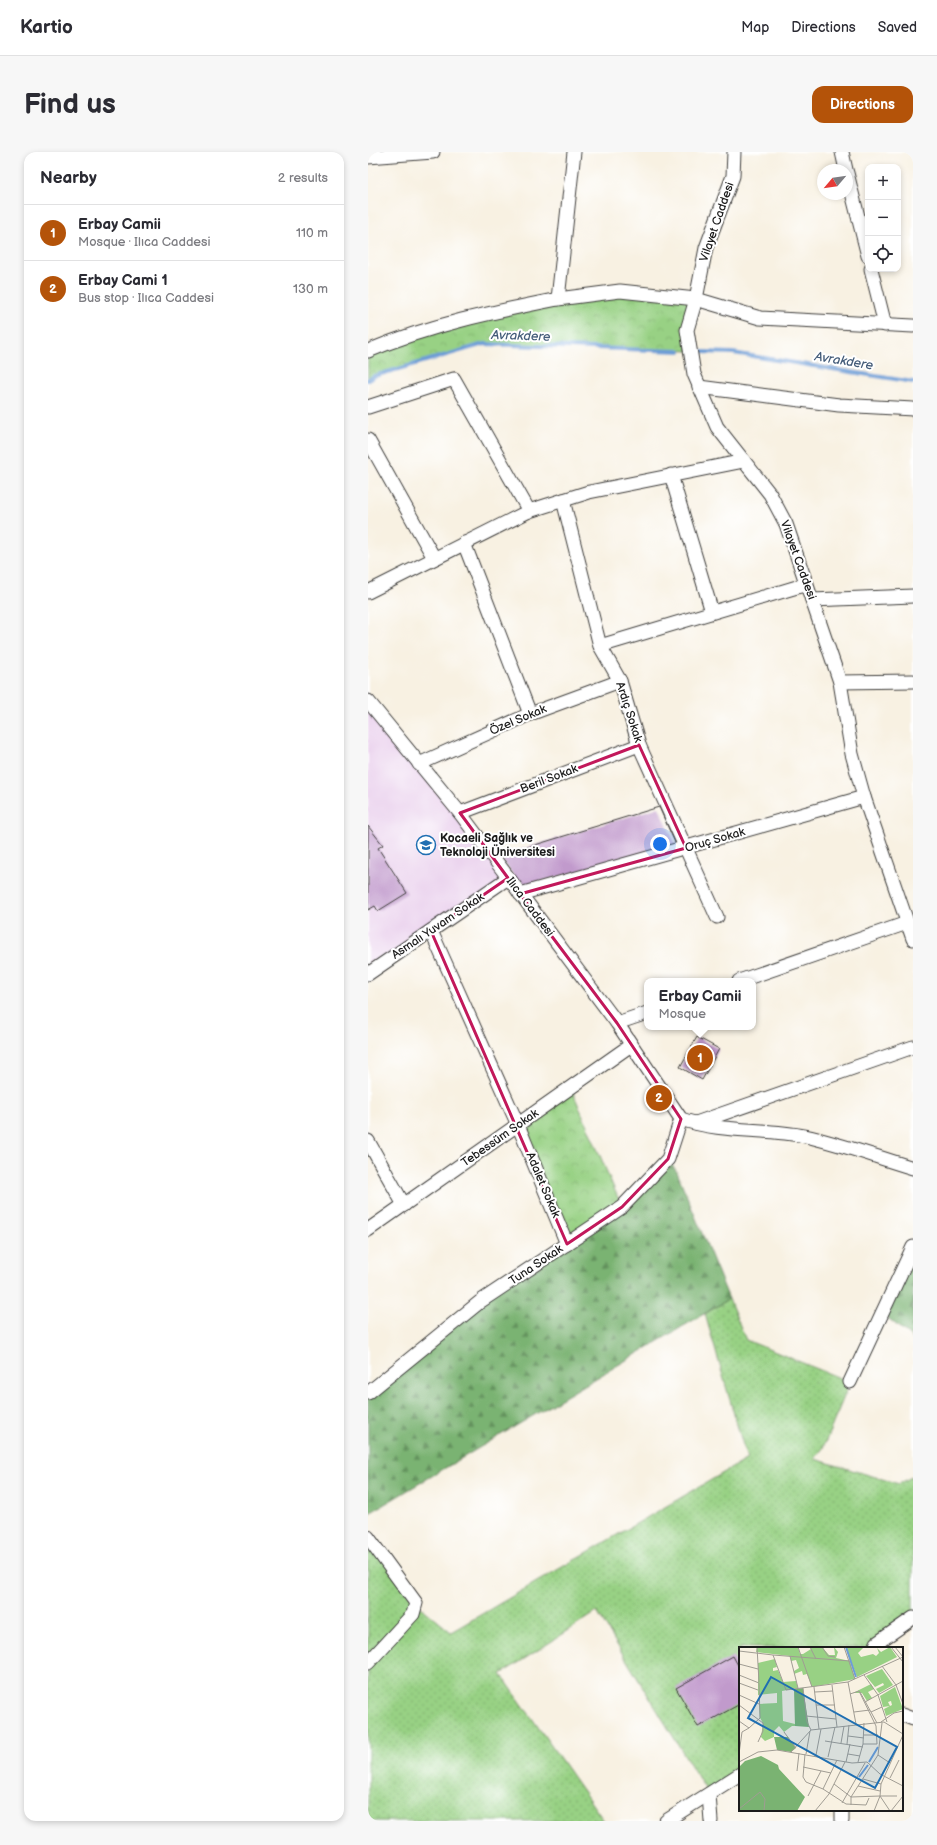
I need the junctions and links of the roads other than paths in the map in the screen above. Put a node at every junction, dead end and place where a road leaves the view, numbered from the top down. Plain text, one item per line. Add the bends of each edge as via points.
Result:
1 (432, 152) edge
2 (574, 152) edge
3 (734, 152) edge
4 (842, 152) edge
5 (368, 157) edge
6 (845, 164) edge
7 (853, 197) edge
8 (865, 244) edge
9 (872, 272) edge
10 (696, 298) junction
11 (558, 299) junction
12 (886, 325) junction
13 (913, 326) edge
14 (368, 352) edge
15 (699, 387) junction
16 (368, 407) edge
17 (913, 409) edge
18 (368, 440) edge
19 (744, 461) junction
20 (671, 475) junction
21 (563, 500) junction
22 (529, 511) junction
23 (464, 543) junction
24 (434, 558) junction
25 (807, 584) junction
26 (368, 592) edge
27 (913, 596) edge
28 (812, 600) junction
29 (712, 612) junction
30 (600, 646) junction
31 (620, 681) junction
32 (913, 681) edge
33 (840, 682) junction
34 (368, 701) edge
35 (530, 714) junction
36 (639, 745) junction
37 (419, 764) junction
38 (864, 797) junction
39 (460, 813) junction
40 (686, 848) junction
41 (508, 878) junction
42 (520, 894) junction
43 (717, 917) dead end
44 (907, 923) junction
45 (431, 930) junction
46 (913, 939) edge
47 (368, 974) edge
48 (748, 978) edge
49 (644, 1014) edge
50 (617, 1023) junction
51 (631, 1045) junction
52 (913, 1047) edge
53 (681, 1120) junction
54 (694, 1124) junction
55 (518, 1126) junction
56 (368, 1141) edge
57 (913, 1168) edge
58 (404, 1205) junction
59 (368, 1230) edge
60 (567, 1244) junction
61 (913, 1247) edge
62 (850, 1382) dead end
63 (368, 1393) edge
64 (368, 1537) edge
65 (913, 1618) edge
66 (875, 1647) edge
67 (368, 1663) edge
68 (903, 1715) edge
69 (913, 1718) edge
70 (739, 1775) edge
71 (709, 1795) junction
72 (666, 1821) edge
73 (711, 1821) edge

1 - 5 street
2 - 11 street
3 - 10 street, Vilayet Caddesi via 733,176 706,248
4 - 6 street
7 - 8 street
9 - 12 street
10 - 11 street via 620,291
10 - 12 street via 760,318
10 - 15 street, Vilayet Caddesi via 687,330 694,374
11 - 14 street via 476,315 400,337
12 - 13 street
15 - 17 street via 839,405
15 - 19 street, Vilayet Caddesi via 717,427
16 - 22 street via 454,379
18 - 24 street
19 - 20 street
19 - 25 street, Vilayet Caddesi via 770,494 786,524
20 - 21 street
20 - 29 street
21 - 22 street
21 - 30 street, Ardıç Sokak
22 - 23 street
23 - 24 street
23 - 35 street
24 - 26 street
25 - 28 street, Vilayet Caddesi
25 - 29 street
27 - 28 street
28 - 33 street, Vilayet Caddesi
29 - 30 street
30 - 31 street, Ardıç Sokak
31 - 35 street, Özel Sokak
31 - 36 street, Ardıç Sokak
32 - 33 street
33 - 38 street, Vilayet Caddesi via 852,754
34 - 37 street, Ilıca Caddesi
35 - 37 street, Özel Sokak
36 - 39 street, Beril Sokak
36 - 40 street, Ardıç Sokak
37 - 39 street, Ilıca Caddesi
38 - 40 street, Oruç Sokak
38 - 44 street, Vilayet Caddesi
39 - 41 street, Ilıca Caddesi
40 - 42 street, Oruç Sokak
40 - 43 street, Ardıç Sokak
41 - 42 street, Ilıca Caddesi
41 - 45 street, Asmalı Yuvam Sokak
42 - 50 street, Ilıca Caddesi
44 - 46 street, Vilayet Caddesi
44 - 48 street
45 - 47 street, Asmalı Yuvam Sokak
45 - 55 street, Adalet Sokak
49 - 50 street
50 - 51 street, Ilıca Caddesi
51 - 53 street, Ilıca Caddesi
51 - 55 street, Tebessüm Sokak
52 - 54 street
53 - 54 street
53 - 60 street, Tuna Sokak via 668,1158 622,1207
54 - 57 street via 804,1136
55 - 58 street, Tebessüm Sokak
55 - 60 street, Adalet Sokak
56 - 58 street
58 - 59 street, Tebessüm Sokak
60 - 63 street, Tuna Sokak via 481,1301
61 - 62 street
64 - 67 street via 416,1603 414,1614
65 - 66 street via 877,1643
68 - 69 street
70 - 71 street
71 - 72 street
71 - 73 street

